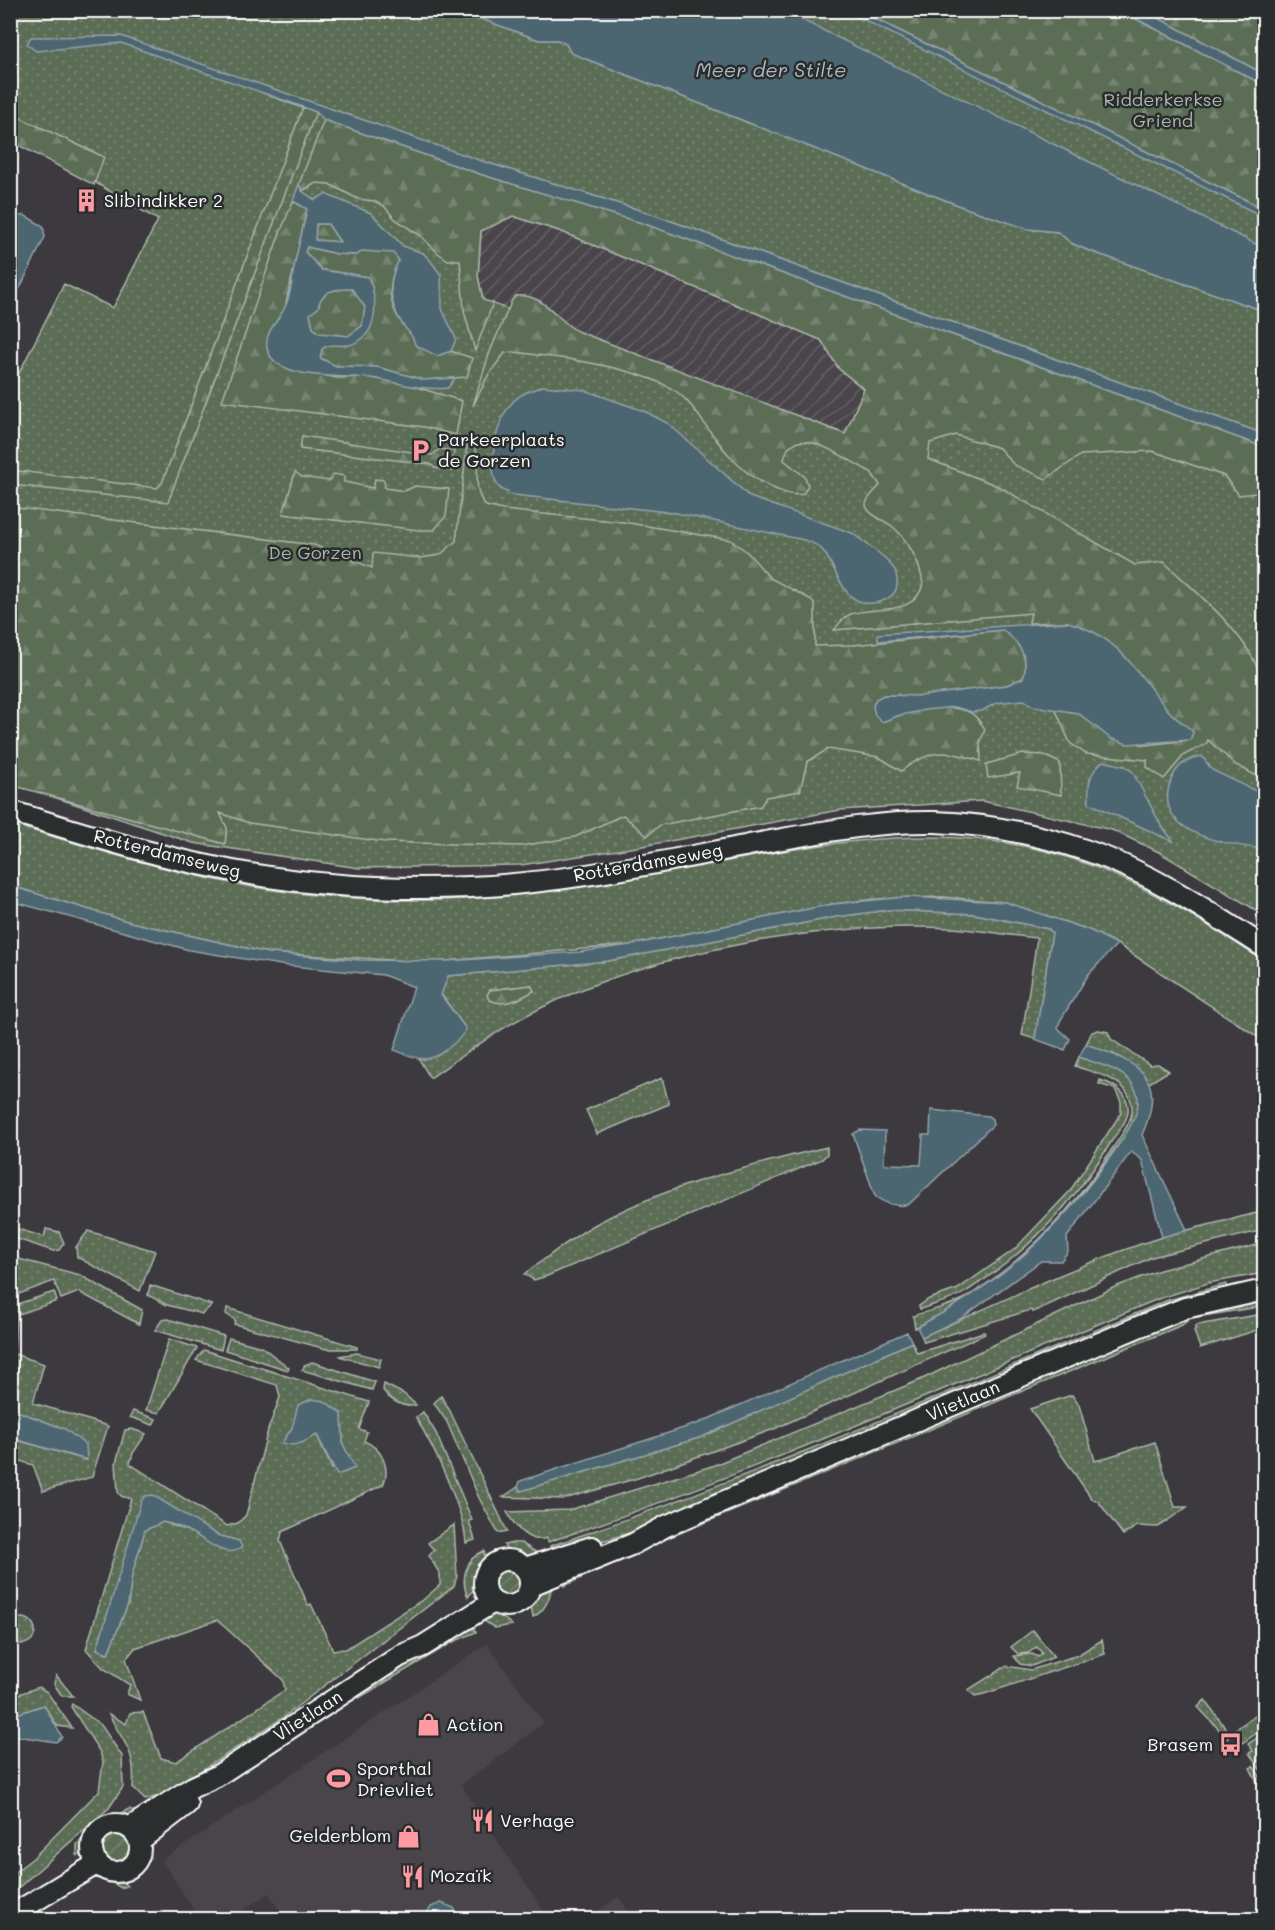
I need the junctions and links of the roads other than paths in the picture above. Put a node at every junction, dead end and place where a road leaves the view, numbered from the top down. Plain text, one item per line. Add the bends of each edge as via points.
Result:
1 (10, 811) edge
2 (1264, 947) edge
3 (1264, 1290) edge
4 (528, 1576) junction
5 (489, 1596) junction
6 (134, 1834) junction
7 (95, 1857) junction
8 (10, 1907) edge
9 (10, 1916) edge

1 - 2 street, Rotterdamseweg via 211,867 301,882 388,888 474,887 572,877 896,823 974,825 1031,834 1110,859 1160,882
3 - 4 street, Vlietlaan via 1185,1308 666,1526 633,1544
4 - 5 street via 527,1596 519,1603 503,1606
4 - 5 street via 512,1560 497,1562 486,1572
5 - 6 street, Vlietlaan via 423,1646 400,1656
6 - 7 street via 112,1825 101,1830 94,1839
6 - 7 street via 138,1858 128,1869 112,1871
7 - 8 street
7 - 9 street

